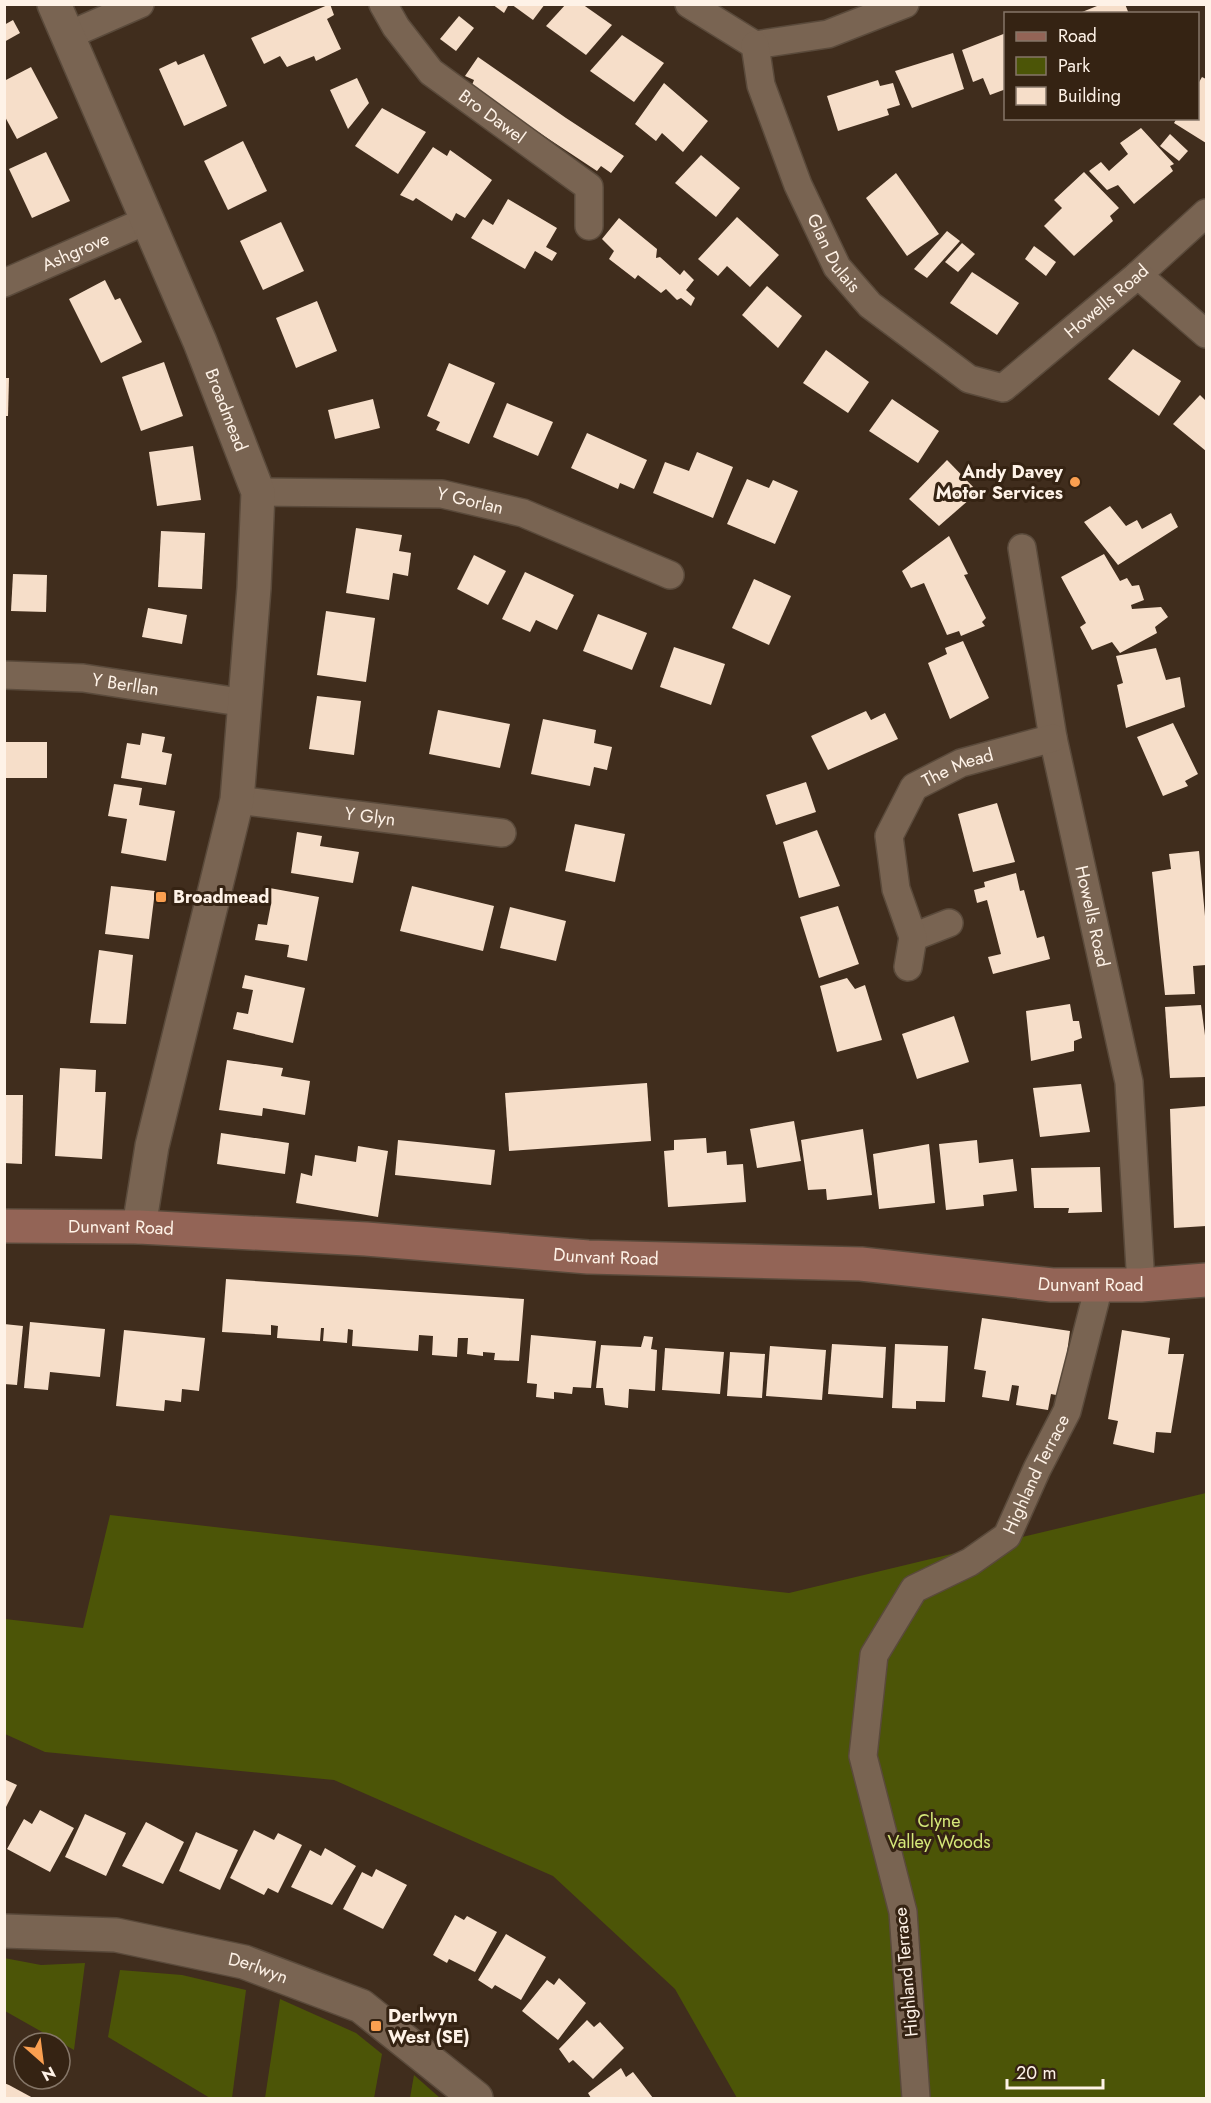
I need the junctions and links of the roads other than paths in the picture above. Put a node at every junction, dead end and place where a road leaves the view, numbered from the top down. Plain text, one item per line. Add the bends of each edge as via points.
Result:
1 (54, 4) edge
2 (140, 4) edge
3 (383, 4) edge
4 (689, 4) edge
5 (905, 4) edge
6 (69, 35) junction
7 (755, 45) junction
8 (1206, 213) edge
9 (148, 220) junction
10 (589, 226) dead end
11 (1138, 275) junction
12 (4, 283) edge
13 (1206, 334) edge
14 (1003, 388) joint
15 (258, 492) junction
16 (1022, 548) dead end
17 (671, 574) dead end
18 (4, 675) edge
19 (246, 704) junction
20 (1053, 738) junction
21 (237, 800) junction
22 (501, 832) dead end
23 (949, 923) dead end
24 (913, 937) junction
25 (908, 967) dead end
26 (4, 1226) edge
27 (139, 1227) junction
28 (1206, 1280) edge
29 (1099, 1286) junction
30 (1141, 1286) junction
31 (4, 1931) edge
32 (476, 2098) edge
33 (915, 2098) edge

1 - 6 street, Broadmead
2 - 6 street
3 - 10 street, Bro Dawel via 431,72 590,187
4 - 7 street
5 - 7 street via 828,34
6 - 9 street, Broadmead
7 - 14 street, Glan Dulais via 761,85 798,185 837,267 870,305 969,379
8 - 11 street, Howells Road
9 - 12 street, Ashgrove
9 - 15 street, Broadmead
11 - 13 street
11 - 14 street, Howells Road
15 - 17 street, Y Gorlan via 442,494 523,513
15 - 19 street, Broadmead
16 - 20 street, Howells Road
18 - 19 street, Y Berllan via 83,678
19 - 21 street, Broadmead
20 - 24 street, The Mead via 962,763 914,787 889,836 896,889
20 - 30 street, Howells Road via 1130,1082
21 - 22 street, Y Glyn
21 - 27 street, Broadmead via 152,1146
23 - 24 street
24 - 25 street, The Mead
26 - 27 main road, Dunvant Road
27 - 29 main road, Dunvant Road via 366,1239 588,1257 861,1264 1052,1285
28 - 30 main road, Dunvant Road
29 - 30 main road, Dunvant Road
29 - 33 street, Highland Terrace via 1067,1411 1007,1536 970,1562 914,1589 874,1655 863,1756 903,1912
31 - 32 street, Derlwyn via 116,1935 244,1962 361,2006

